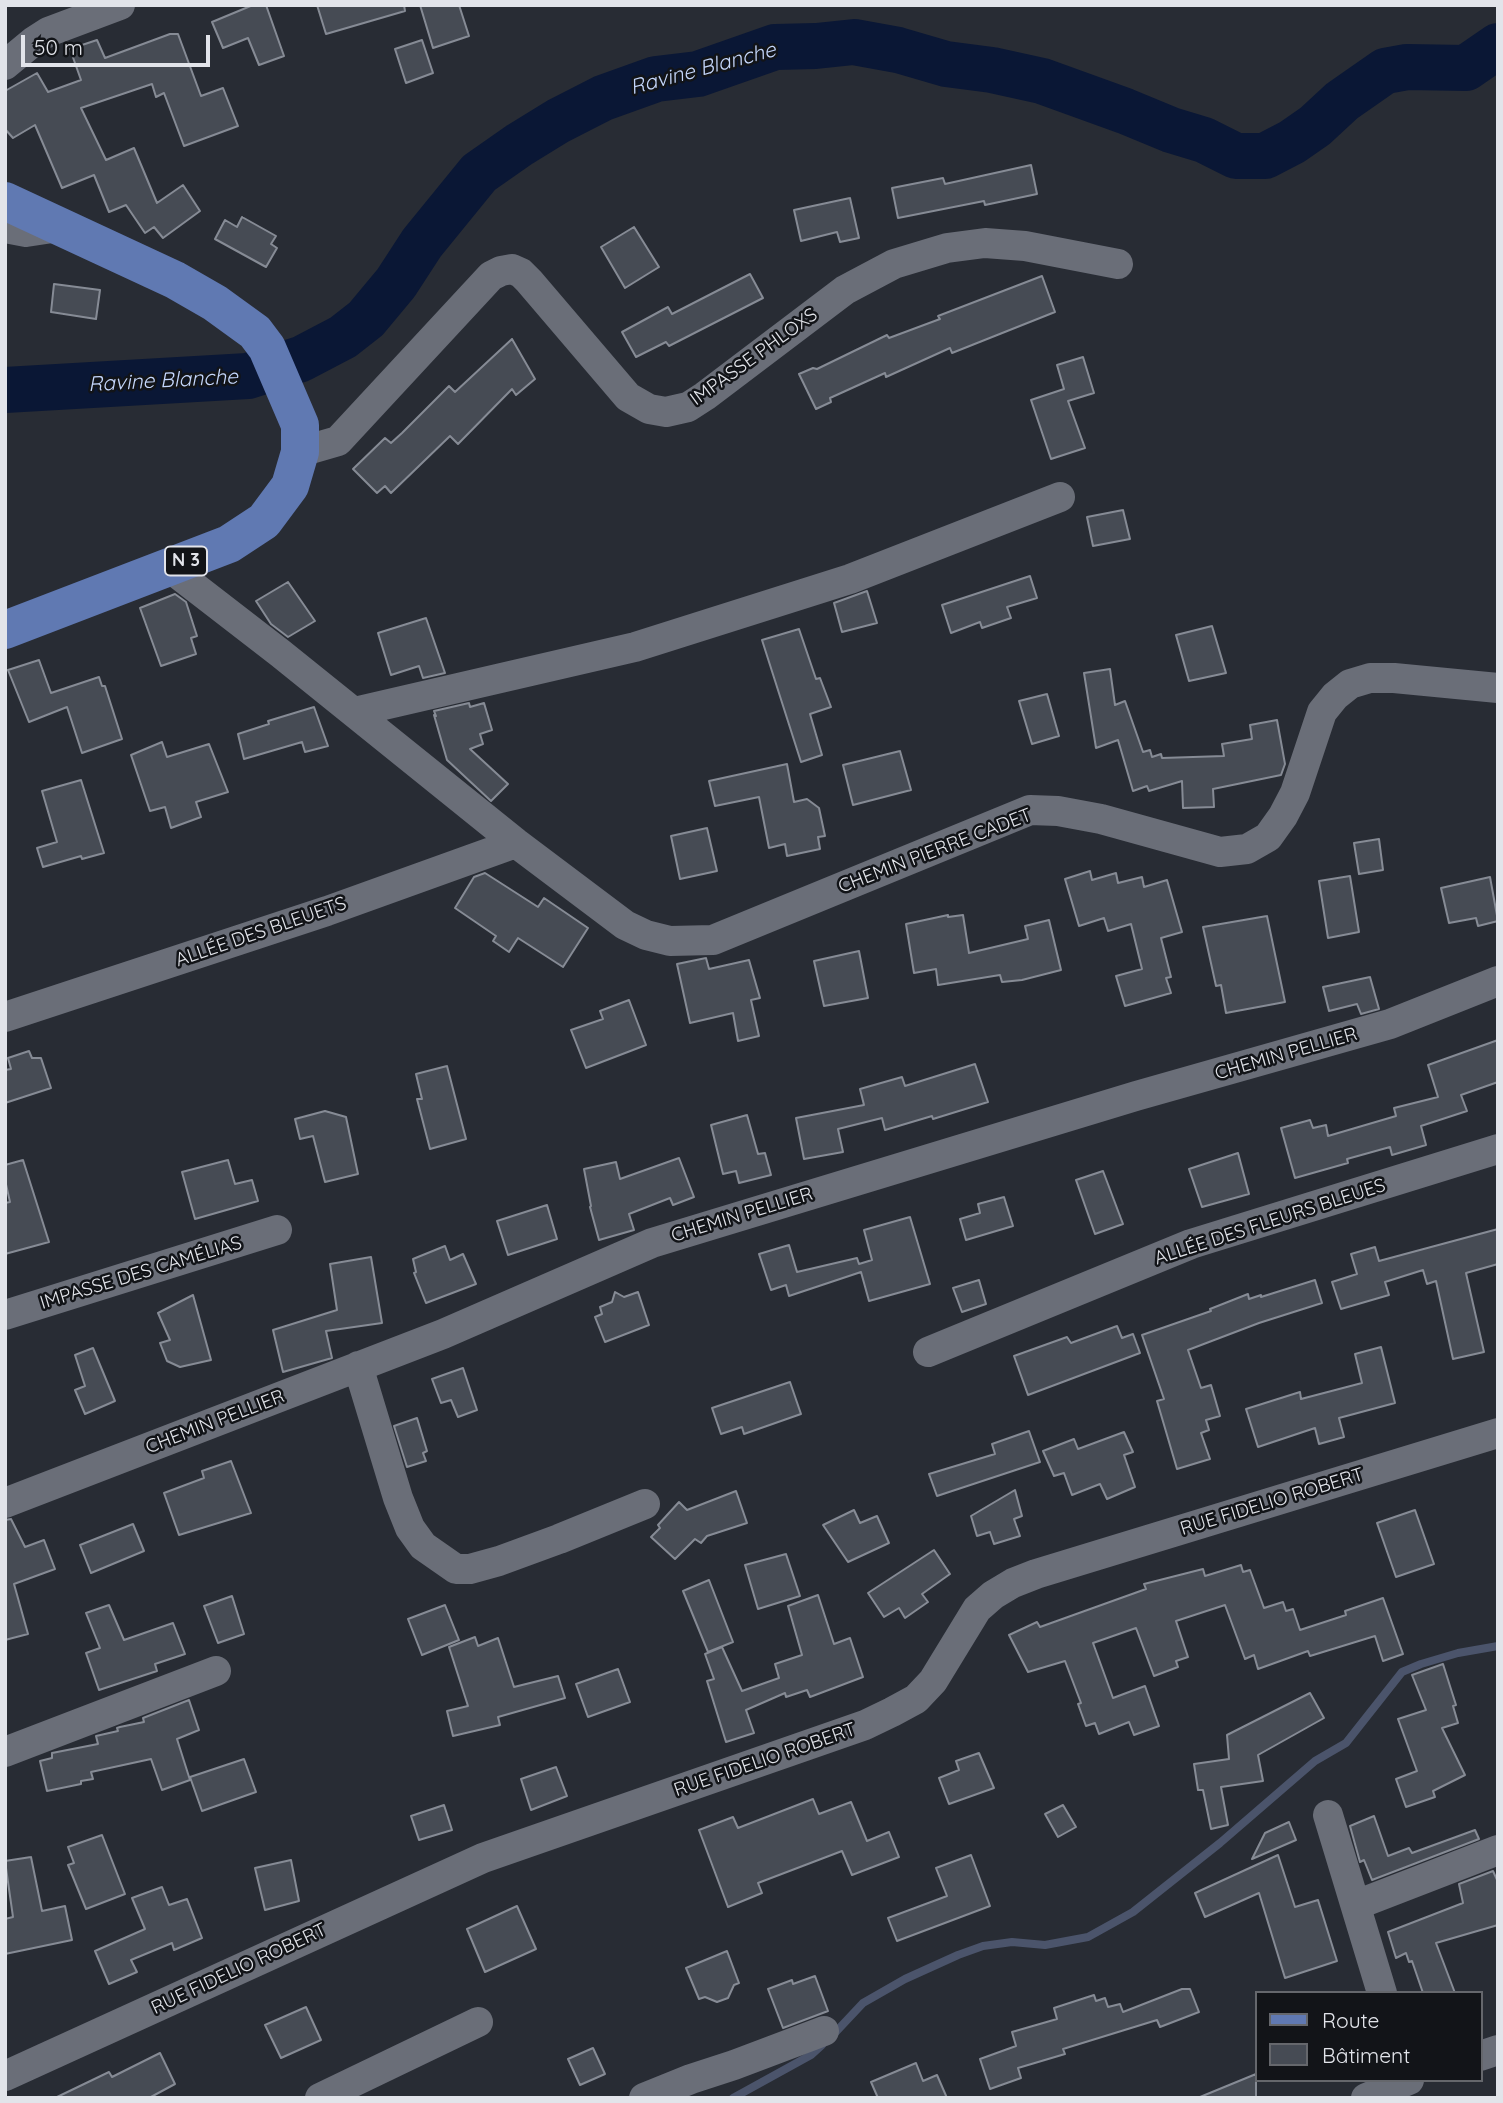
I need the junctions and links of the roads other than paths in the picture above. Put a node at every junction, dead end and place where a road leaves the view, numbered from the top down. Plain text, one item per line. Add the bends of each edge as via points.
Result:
1 (120, 5) edge
2 (5, 65) edge
3 (5, 201) edge
4 (59, 227) junction
5 (5, 228) edge
6 (1118, 264) dead end
7 (300, 438) junction
8 (1060, 497) dead end
9 (170, 568) junction
10 (5, 630) edge
11 (1498, 688) edge
12 (354, 712) junction
13 (516, 843) junction
14 (1498, 981) edge
15 (5, 1017) edge
16 (1498, 1149) edge
17 (277, 1230) dead end
18 (5, 1315) edge
19 (928, 1352) dead end
20 (358, 1366) junction
21 (1498, 1433) edge
22 (5, 1503) edge
23 (645, 1504) dead end
24 (216, 1671) dead end
25 (5, 1752) edge
26 (1328, 1815) dead end
27 (1498, 1850) edge
28 (1356, 1905) junction
29 (1381, 1991) edge
30 (478, 2022) dead end
31 (824, 2031) dead end
32 (5, 2076) edge
33 (1404, 2082) edge
34 (320, 2098) edge
35 (644, 2098) edge
36 (1366, 2098) edge

1 - 2 street via 48,32
3 - 4 main road
4 - 5 street via 26,232
4 - 7 main road via 175,280 255,332 267,348
6 - 7 street, IMPASSE PHLOXS via 985,243 947,248 894,264 845,290 705,396 688,407 666,412 628,397 530,281 512,269 501,271 491,276 338,441
7 - 9 main road, N 3 via 290,486 264,521 229,544
8 - 12 street via 850,579 635,647
9 - 10 main road, N 3
9 - 12 street, CHEMIN PIERRE CADET
11 - 13 street, CHEMIN PIERRE CADET via 1394,678 1350,684 1322,712 1283,816 1268,836 1247,849 1220,852 1101,819 1030,810 713,940 670,941 625,925
12 - 13 street, CHEMIN PIERRE CADET
13 - 15 street, ALLÉE DES BLEUETS
14 - 20 street, CHEMIN PELLIER via 1390,1024 652,1243
16 - 19 street, ALLÉE DES FLEURS BLEUES via 1191,1244
17 - 18 street, IMPASSE DES CAMÉLIAS
20 - 22 street, CHEMIN PELLIER
20 - 23 street via 410,1528 423,1546 456,1569 499,1560
21 - 32 street, RUE FIDELIO ROBERT via 1013,1583 977,1609 933,1681 916,1699 891,1712 852,1730 483,1858
24 - 25 street
26 - 28 street
27 - 28 street
28 - 29 street
30 - 34 street
31 - 35 street
33 - 36 street

